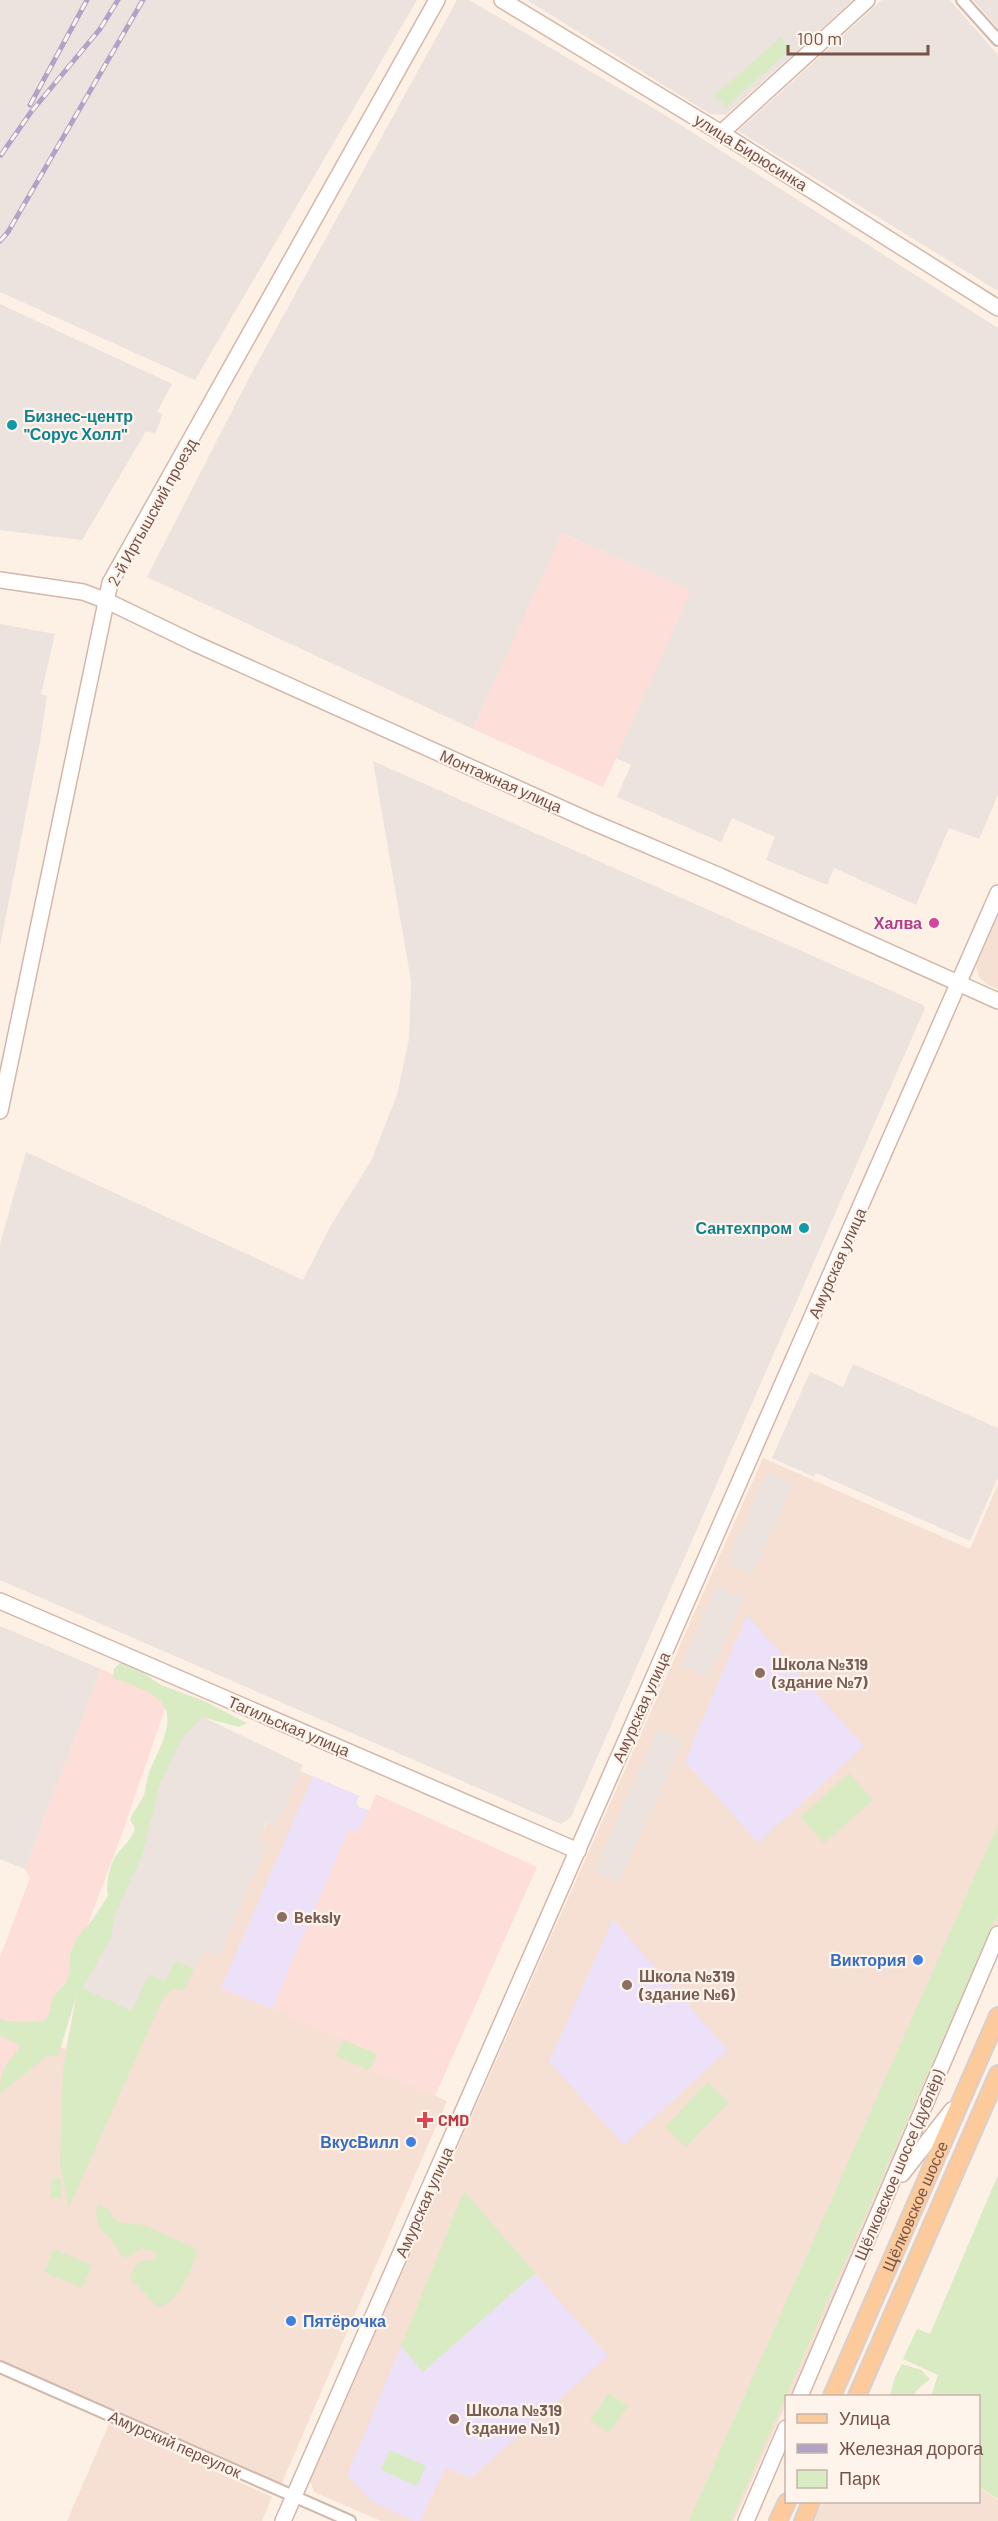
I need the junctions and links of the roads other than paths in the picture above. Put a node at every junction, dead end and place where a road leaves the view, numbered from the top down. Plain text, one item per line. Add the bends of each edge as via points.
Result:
1 (437, 0) edge
2 (502, 0) edge
3 (867, 0) edge
4 (962, 0) edge
5 (998, 40) edge
6 (721, 133) junction
7 (998, 308) edge
8 (0, 580) edge
9 (107, 601) junction
10 (998, 893) edge
11 (960, 984) junction
12 (998, 1001) edge
13 (0, 1111) edge
14 (0, 1601) edge
15 (578, 1851) junction
16 (998, 1934) edge
17 (998, 2016) edge
18 (998, 2074) edge
19 (967, 2086) junction
20 (886, 2199) junction
21 (0, 2367) edge
22 (801, 2395) edge
23 (833, 2395) edge
24 (858, 2395) edge
25 (785, 2430) edge
26 (294, 2497) junction
27 (787, 2503) edge
28 (812, 2503) edge
29 (283, 2521) edge
30 (350, 2521) edge
31 (746, 2521) edge
32 (778, 2521) edge
33 (803, 2521) edge

1 - 9 street, 2-й Иртышский проезд via 110,583
2 - 6 street, улица Бирюсинка
3 - 6 street
4 - 5 street
6 - 7 street, улица Бирюсинка
8 - 9 street, Монтажная улица via 82,592
9 - 11 street, Монтажная улица
9 - 13 street, 2-й Иртышский проезд
10 - 11 street, Амурская улица
11 - 12 street, Монтажная улица
11 - 15 street, Амурская улица
14 - 15 street, Тагильская улица
15 - 26 street, Амурская улица
16 - 20 street, Щёлковское шоссе (дублёр)
17 - 19 main road, Щёлковское шоссе
18 - 24 main road, Щёлковское шоссе
19 - 20 street
19 - 23 main road, Щёлковское шоссе
20 - 22 street, Щёлковское шоссе (дублёр)
21 - 26 street, Амурский переулок
25 - 31 street
26 - 29 street, Амурская улица
26 - 30 street, Амурский переулок
27 - 32 main road
28 - 33 main road

